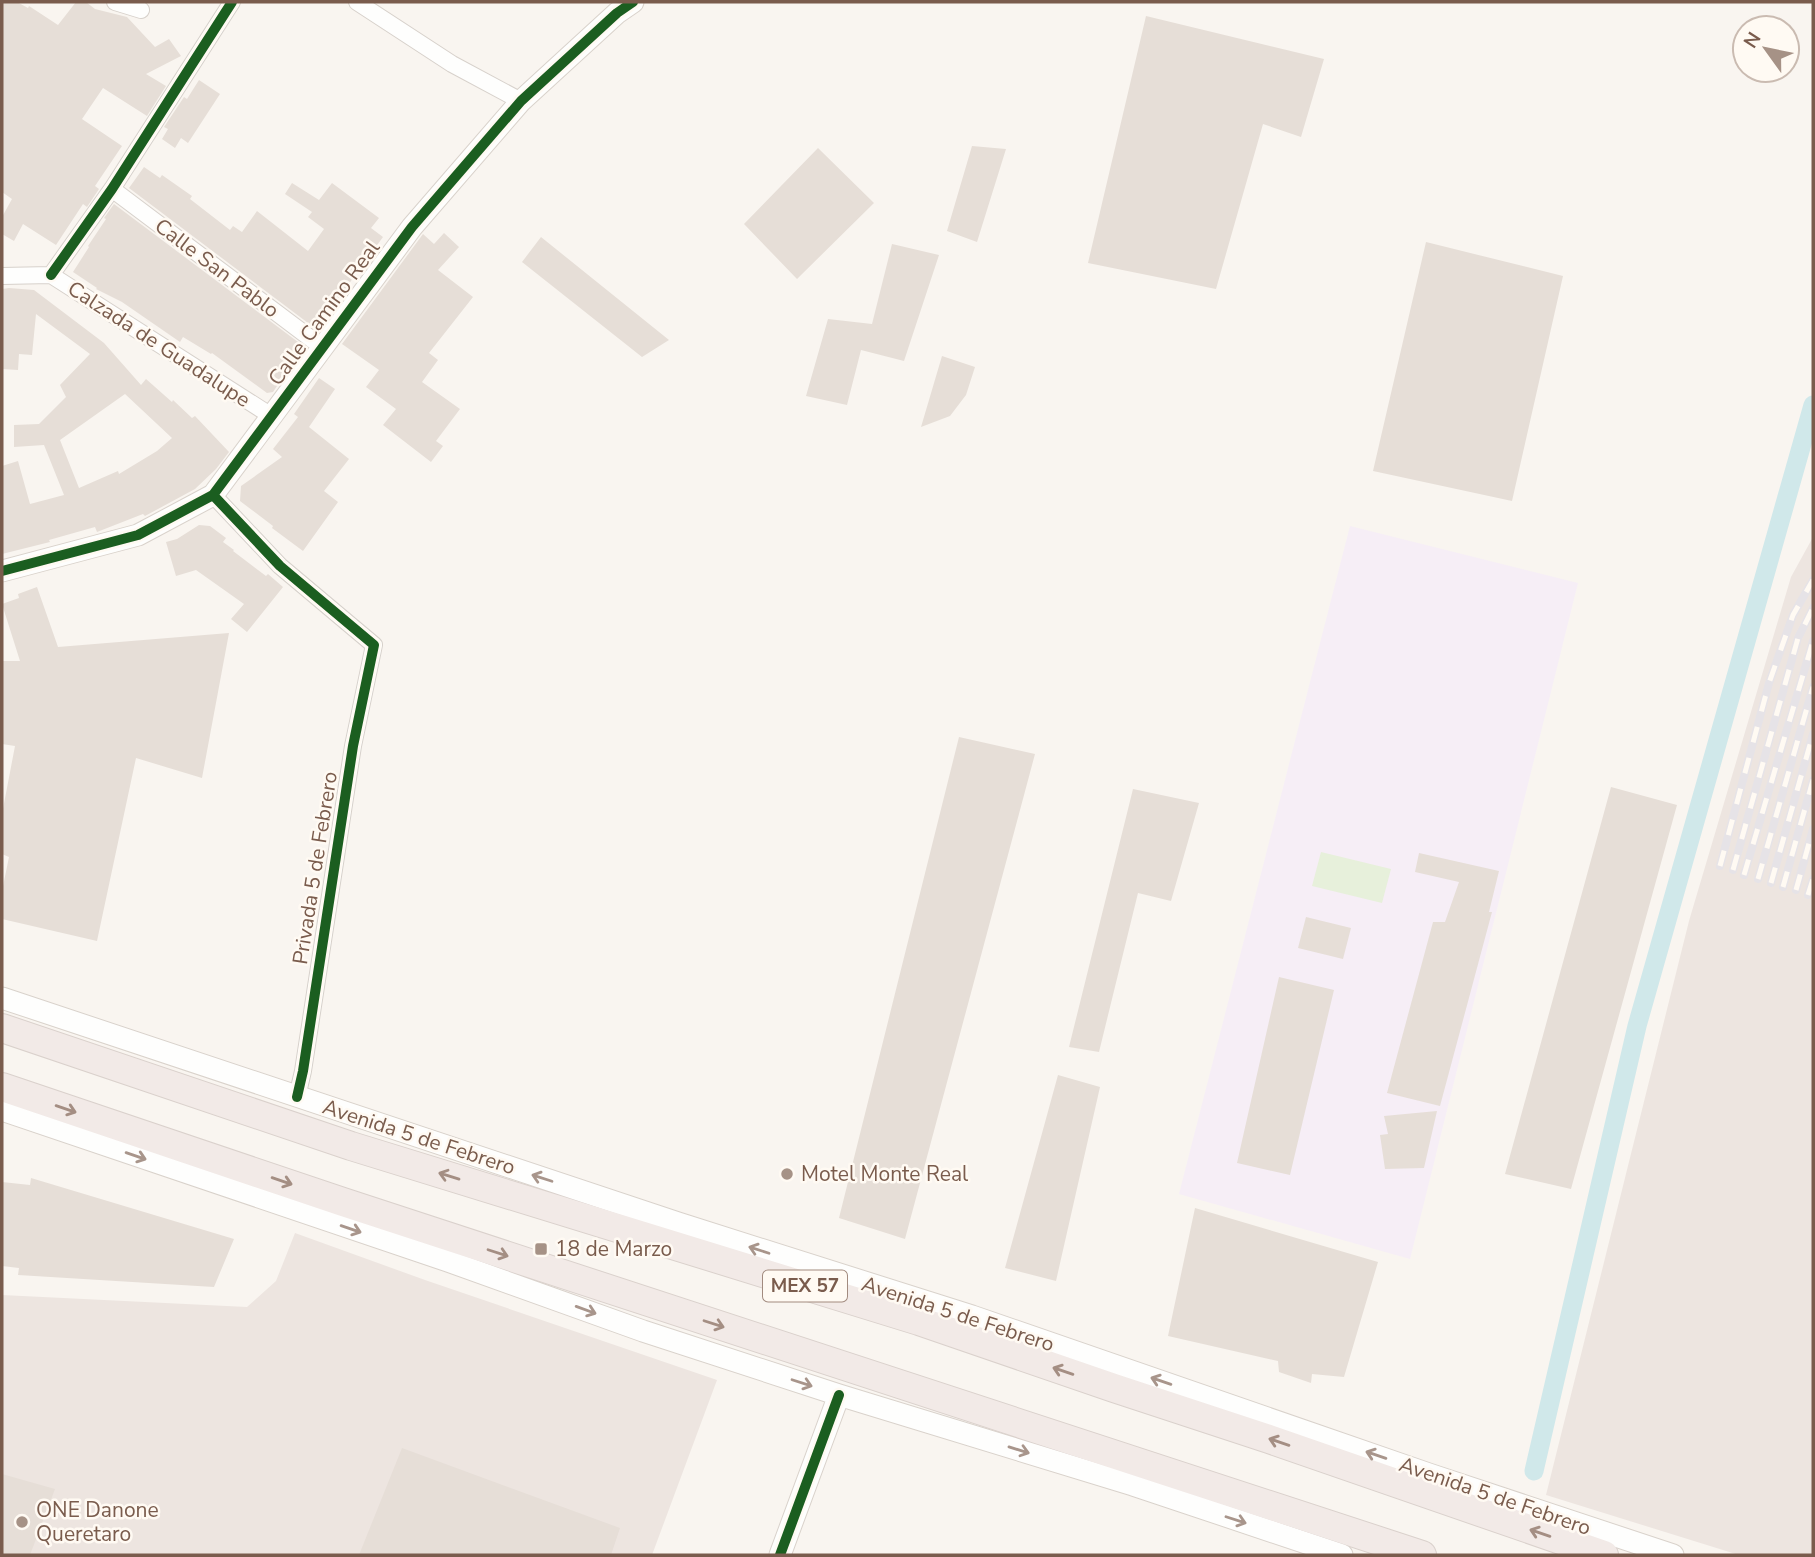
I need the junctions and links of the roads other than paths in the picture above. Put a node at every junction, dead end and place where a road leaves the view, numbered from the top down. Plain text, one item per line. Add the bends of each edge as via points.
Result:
1 (116, 2) edge
2 (232, 2) edge
3 (357, 2) edge
4 (633, 2) edge
5 (141, 10) dead end
6 (521, 101) junction
7 (112, 189) junction
8 (51, 275) junction
9 (2, 276) edge
10 (322, 346) junction
11 (273, 417) junction
12 (213, 495) junction
13 (2, 570) edge
14 (2, 998) edge
15 (2, 1028) edge
16 (2, 1087) edge
17 (297, 1097) junction
18 (2, 1110) edge
19 (839, 1395) junction
20 (780, 1555) edge
21 (1342, 1555) edge
22 (1422, 1555) edge
23 (1604, 1555) edge
24 (1673, 1555) edge

1 - 5 street
2 - 7 street
3 - 6 street via 452,64
4 - 6 main road, Calle Camino Real
6 - 10 main road, Calle Camino Real via 412,227
7 - 8 street
7 - 10 street, Calle San Pablo
8 - 9 street, Calzada de Guadalupe
8 - 11 street, Calzada de Guadalupe
10 - 11 main road, Calle Camino Real
11 - 12 main road, Calle Camino Real
12 - 13 main road, Calle Camino Real via 138,535
12 - 17 street, Privada 5 de Febrero via 280,566 374,645
14 - 17 main road, Avenida 5 de Febrero
23 -> 15 highway, Avenida 5 de Febrero / MEX 57 via 919,1321 351,1146
16 -> 22 highway
24 -> 17 main road, Avenida 5 de Febrero via 972,1316
18 -> 19 main road
19 - 20 main road
19 -> 21 main road

